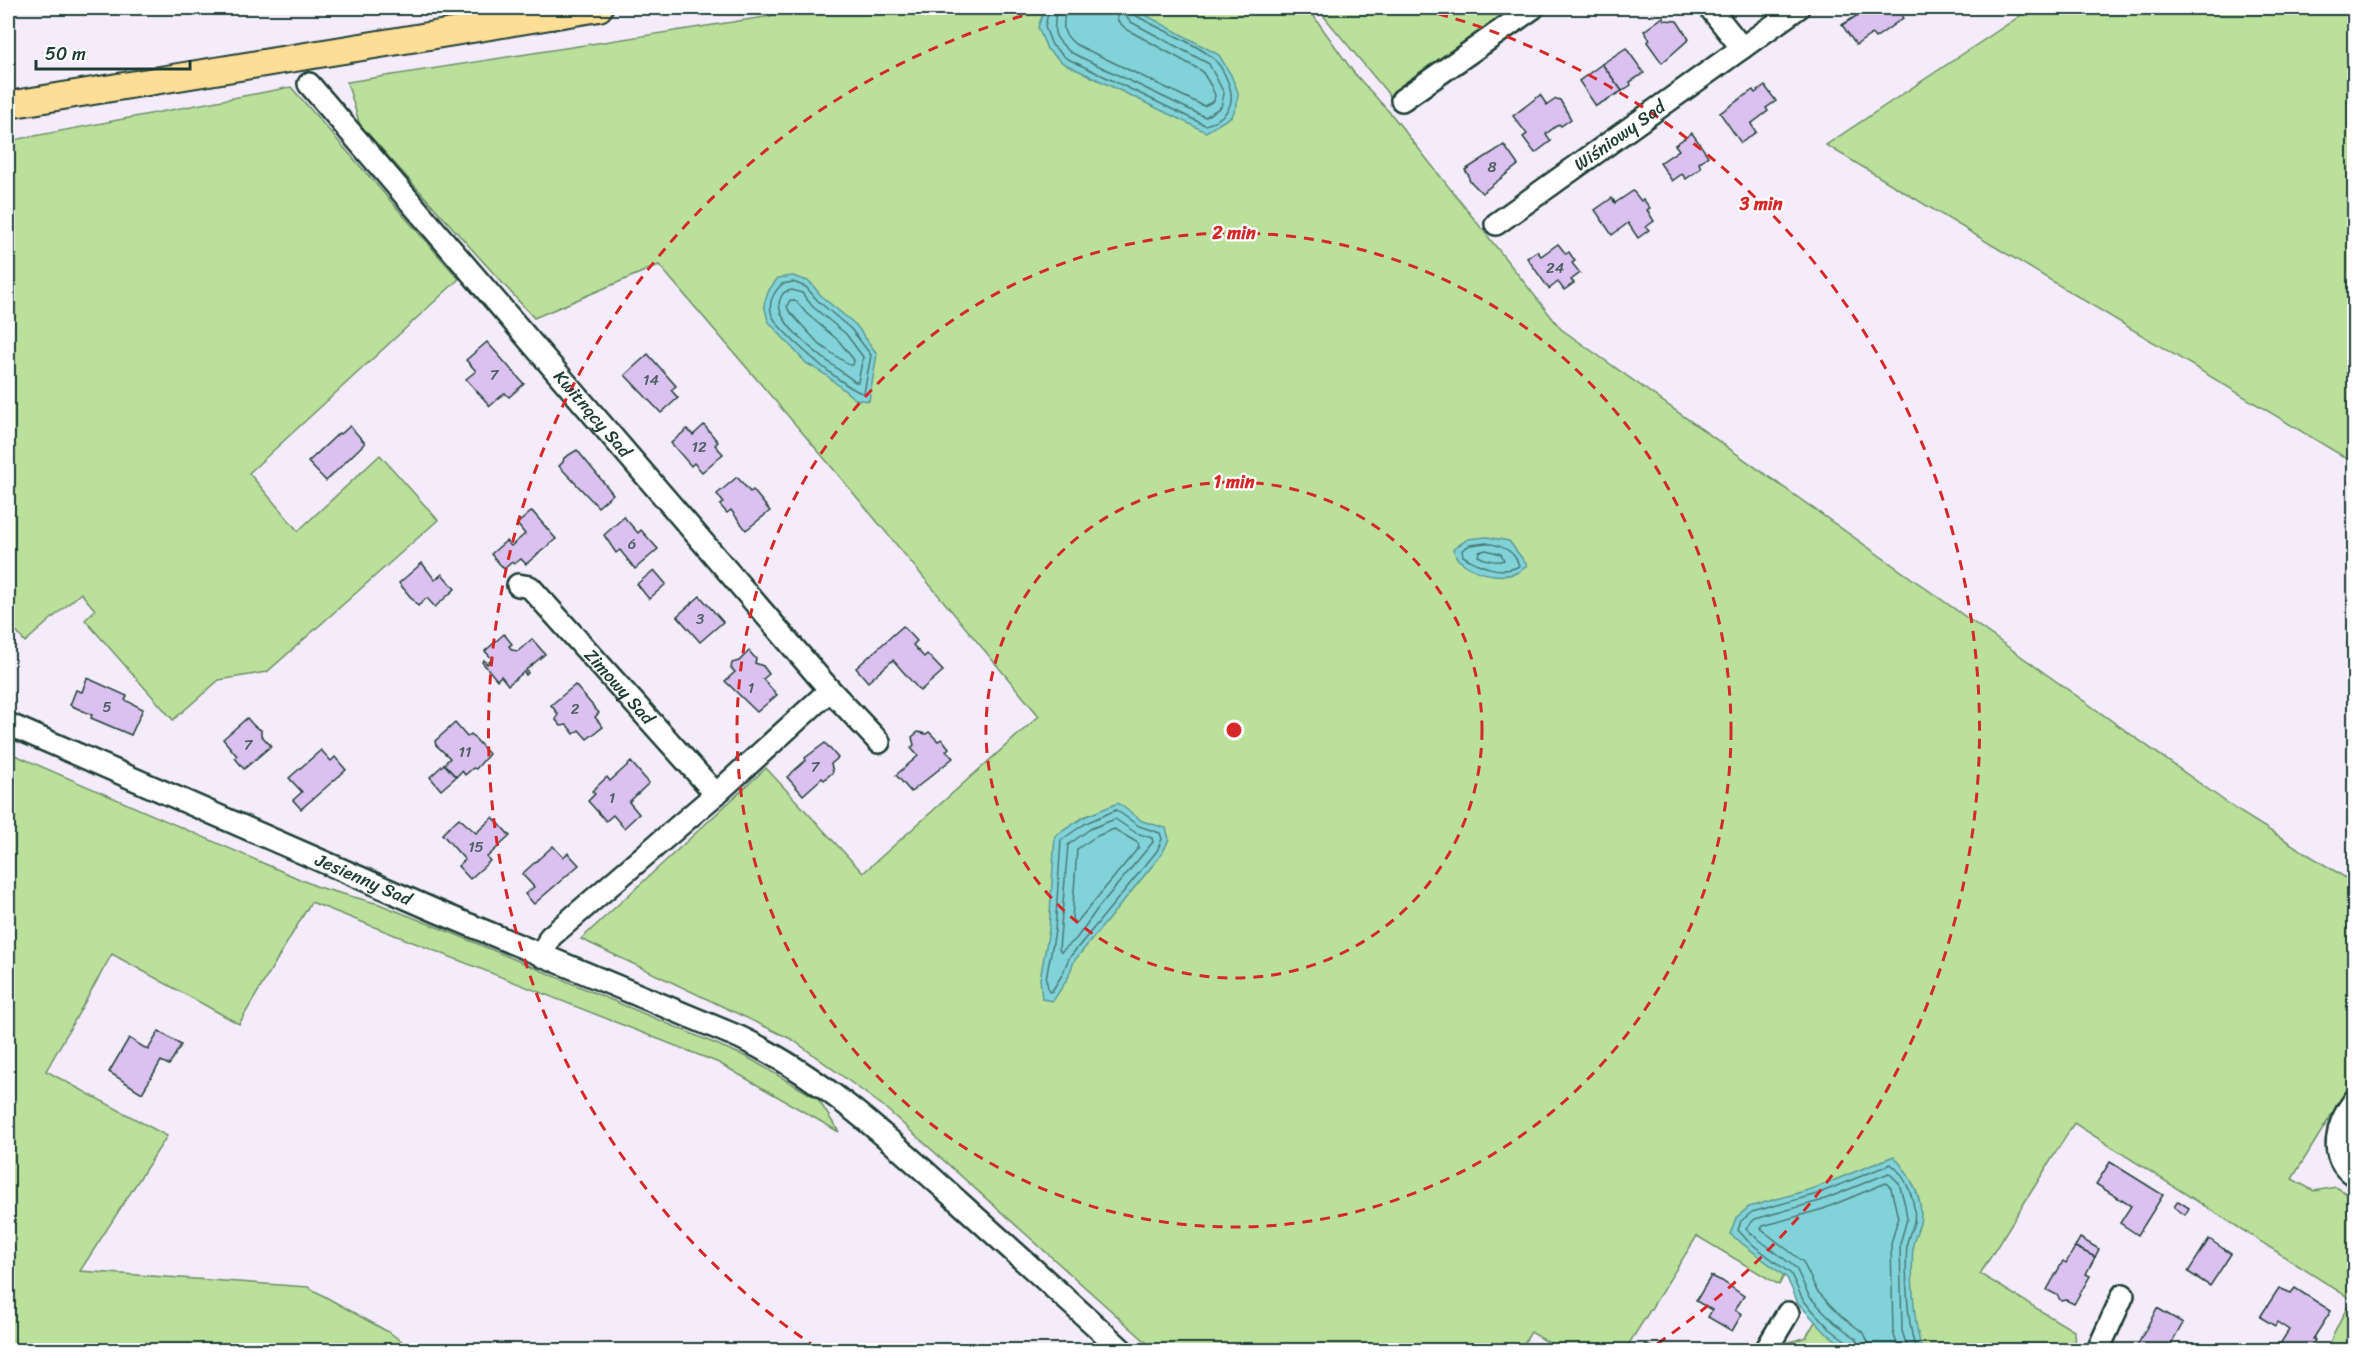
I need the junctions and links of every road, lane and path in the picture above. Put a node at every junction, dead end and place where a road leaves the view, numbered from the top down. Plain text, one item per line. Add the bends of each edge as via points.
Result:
1 (599, 8) edge
2 (1533, 8) edge
3 (1710, 8) edge
4 (1798, 8) edge
5 (550, 11) edge
6 (1742, 48) junction
7 (309, 84) dead end
8 (1402, 100) dead end
9 (8, 105) edge
10 (1496, 224) dead end
11 (518, 585) dead end
12 (830, 690) junction
13 (8, 724) edge
14 (879, 742) dead end
15 (716, 794) junction
16 (542, 956) junction
17 (2355, 1101) edge
18 (2355, 1175) edge
19 (2123, 1295) dead end
20 (1788, 1313) dead end
21 (1122, 1350) edge
22 (1766, 1350) edge
23 (2098, 1350) edge

1 - 5 main road
2 - 8 street
3 - 6 street
4 - 6 street, Wiśniowy Sad
5 - 9 main road
6 - 10 street, Wiśniowy Sad
7 - 12 street, Kwitnący Sad
11 - 15 street, Zimowy Sad via 530,587
12 - 14 street, Kwitnący Sad
12 - 15 street
13 - 16 street, Jesienny Sad
15 - 16 street via 550,937
16 - 21 street, Jesienny Sad via 722,1030 791,1065 850,1106
17 - 18 street via 2340,1122 2336,1152 2344,1169
19 - 23 street
20 - 22 street

